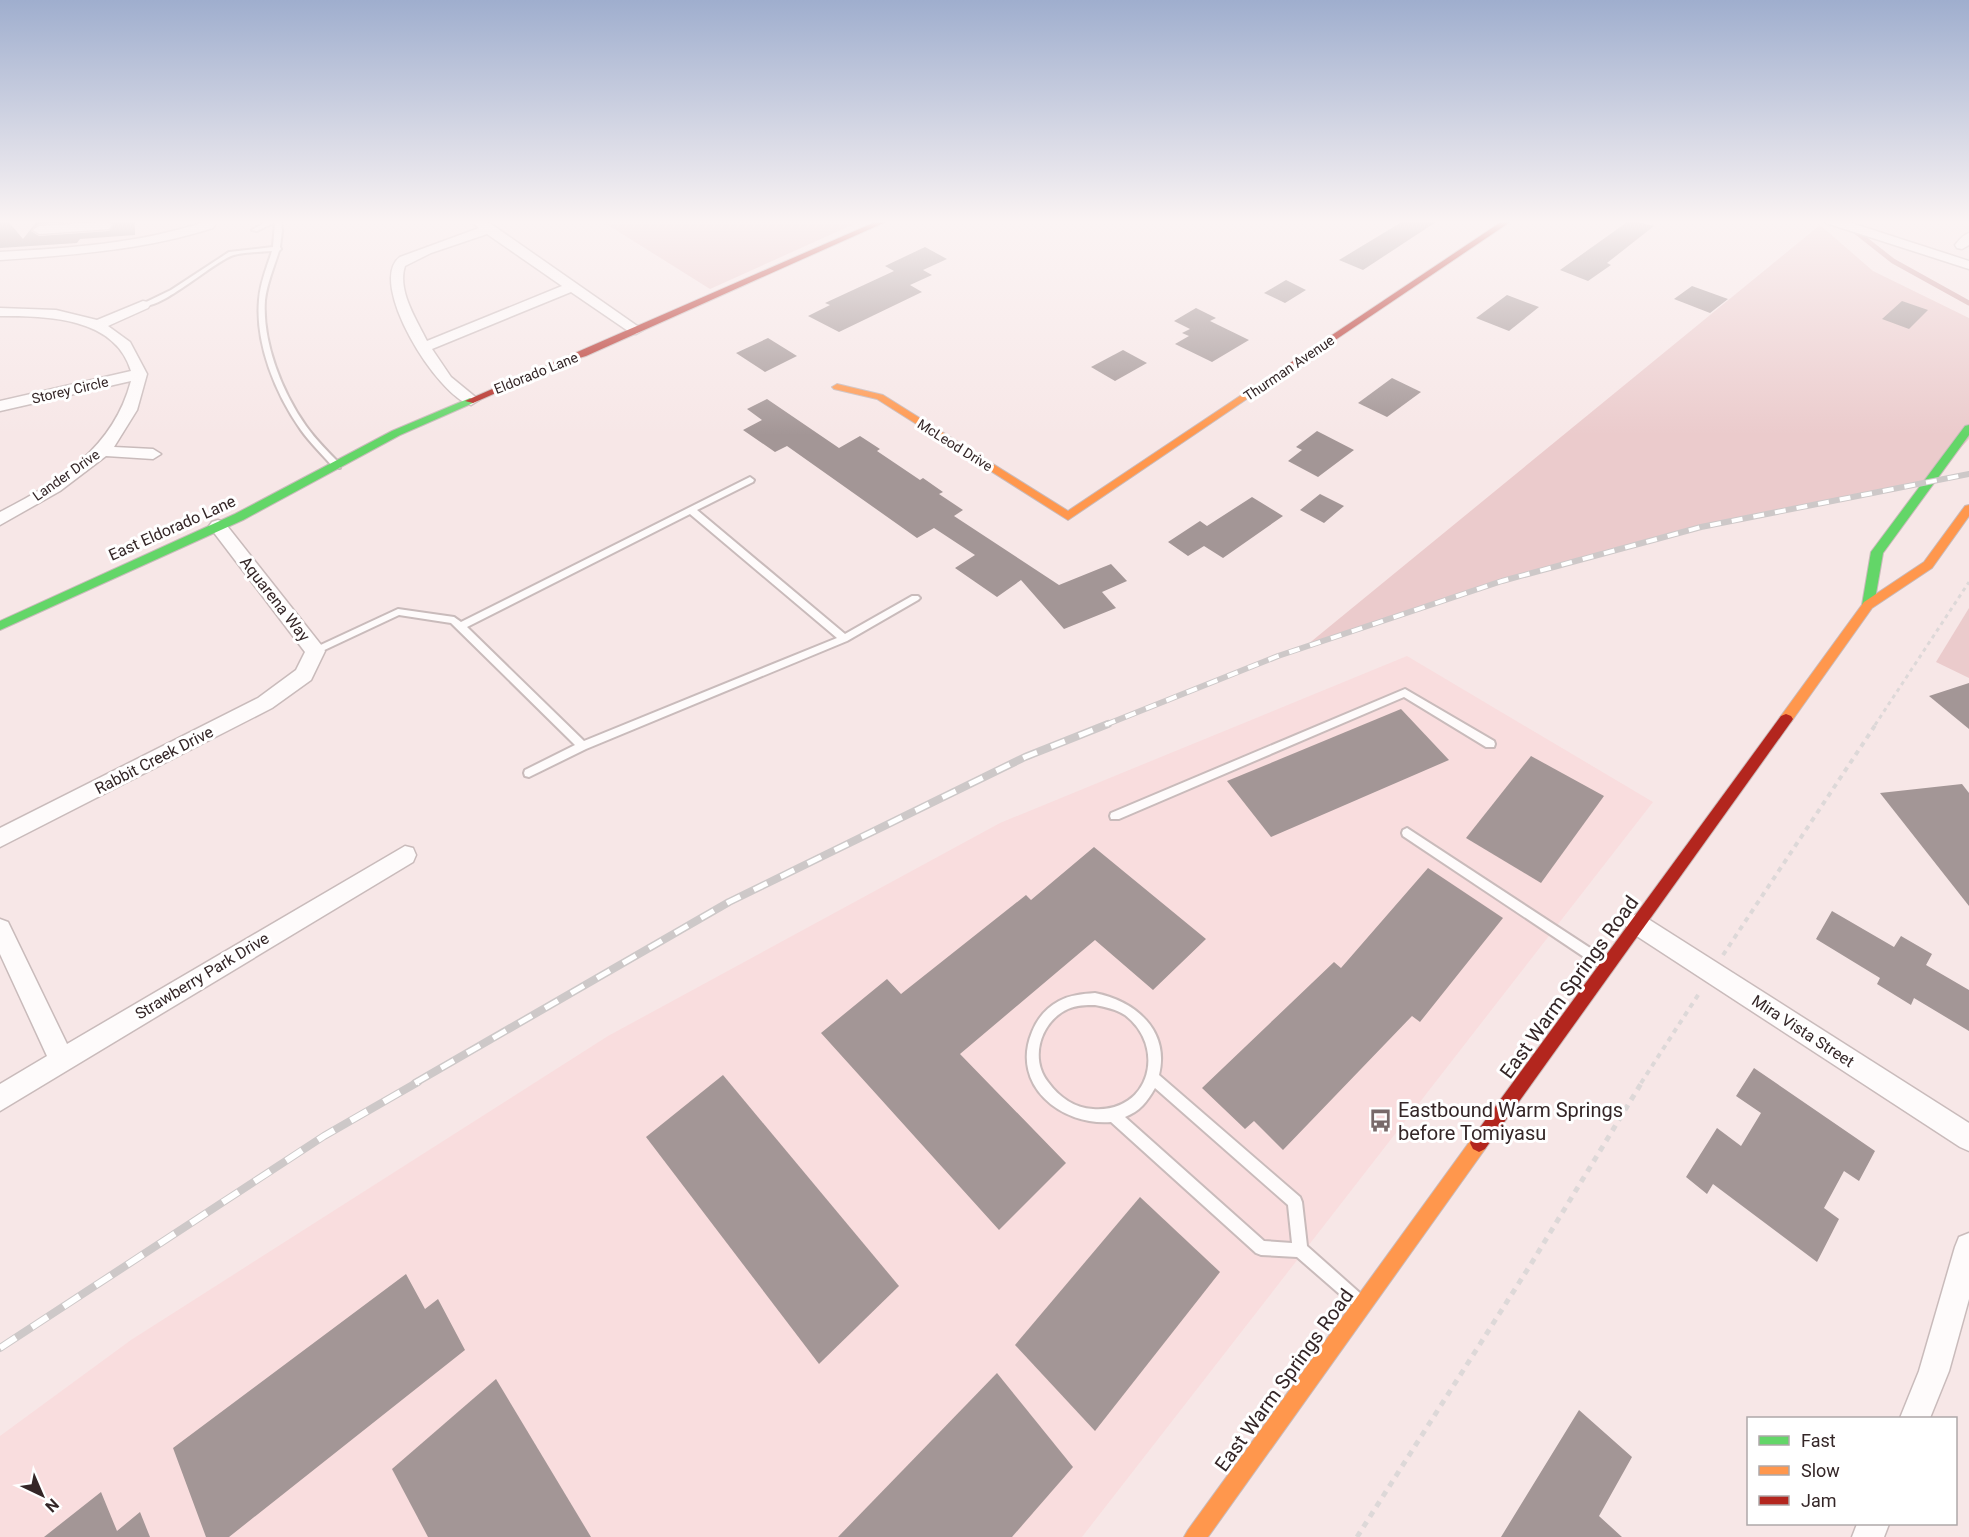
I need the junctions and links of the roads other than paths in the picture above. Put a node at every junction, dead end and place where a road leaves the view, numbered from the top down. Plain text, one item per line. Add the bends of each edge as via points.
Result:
1 (171, 292) edge
2 (264, 292) edge
3 (399, 292) edge
4 (559, 292) edge
5 (578, 292) edge
6 (723, 292) edge
7 (1402, 292) edge
8 (143, 305) joint
9 (0, 312) edge
10 (96, 326) junction
11 (636, 330) junction
12 (424, 347) junction
13 (140, 374) junction
14 (837, 387) dead end
15 (471, 400) junction
16 (0, 406) edge
17 (1969, 428) edge
18 (102, 451) junction
19 (153, 454) dead end
20 (355, 456) joint
21 (338, 466) junction
22 (750, 480) dead end
23 (1969, 508) edge
24 (691, 510) junction
25 (1068, 516) joint
26 (0, 519) edge
27 (218, 526) junction
28 (915, 598) dead end
29 (1868, 604) junction
30 (460, 626) junction
31 (0, 627) edge
32 (844, 639) junction
33 (315, 651) junction
34 (304, 675) joint
35 (1490, 744) dead end
36 (582, 746) junction
37 (529, 773) dead end
38 (1115, 816) dead end
39 (1407, 833) dead end
40 (0, 838) edge
41 (405, 855) dead end
42 (1637, 924) junction
43 (0, 929) edge
44 (1608, 967) junction
45 (62, 1060) junction
46 (1154, 1078) junction
47 (0, 1098) edge
48 (1113, 1115) junction
49 (1969, 1138) edge
50 (1969, 1247) edge
51 (1300, 1250) junction
52 (1363, 1305) junction
53 (1916, 1417) edge
54 (1195, 1537) edge

1 - 8 lane
2 - 21 lane via 261,322 266,348 292,411
3 - 12 street
4 - 12 street
5 - 11 street
6 - 11 street, Eldorado Lane
7 - 25 street, Thurman Avenue
8 - 10 street
9 - 10 street via 36,312
10 - 13 street via 113,334 130,351
11 - 15 street, Eldorado Lane
12 - 15 street via 446,380
13 - 16 street, Storey Circle
13 - 18 street, Lander Drive via 130,410
14 - 25 street, McLeod Drive via 880,397
15 - 20 street, Eldorado Lane
17 - 29 street, East Warm Springs Road via 1877,552
18 - 19 street
18 - 26 street, Lander Drive via 60,483
20 - 21 street, East Eldorado Lane
21 - 27 street, East Eldorado Lane
22 - 24 lane
23 - 29 street, East Warm Springs Road via 1928,565
24 - 30 lane
24 - 32 lane
27 - 31 street, East Eldorado Lane
27 - 33 street, Aquarena Way
28 - 32 lane
29 - 42 street, East Warm Springs Road
30 - 33 lane via 454,620 398,612
30 - 36 lane
32 - 36 lane
33 - 34 street, Aquarena Way
34 - 40 street, Rabbit Creek Drive via 265,703
35 - 38 lane via 1405,693
36 - 37 lane
39 - 44 lane
41 - 45 street, Strawberry Park Drive
42 - 44 street, East Warm Springs Road
42 - 49 street, Mira Vista Street
43 - 45 street
44 - 52 street, East Warm Springs Road
45 - 47 street, Strawberry Park Drive
46 - 48 lane via 1145,1094
46 - 48 lane via 1156,1060 1144,1025 1113,1003 1076,1000 1059,1007 1044,1020 1035,1037 1032,1057 1037,1077 1048,1095 1087,1116
46 - 51 lane via 1295,1202
48 - 51 lane via 1261,1248
50 - 53 street via 1934,1371
51 - 52 lane
52 - 54 street, East Warm Springs Road

